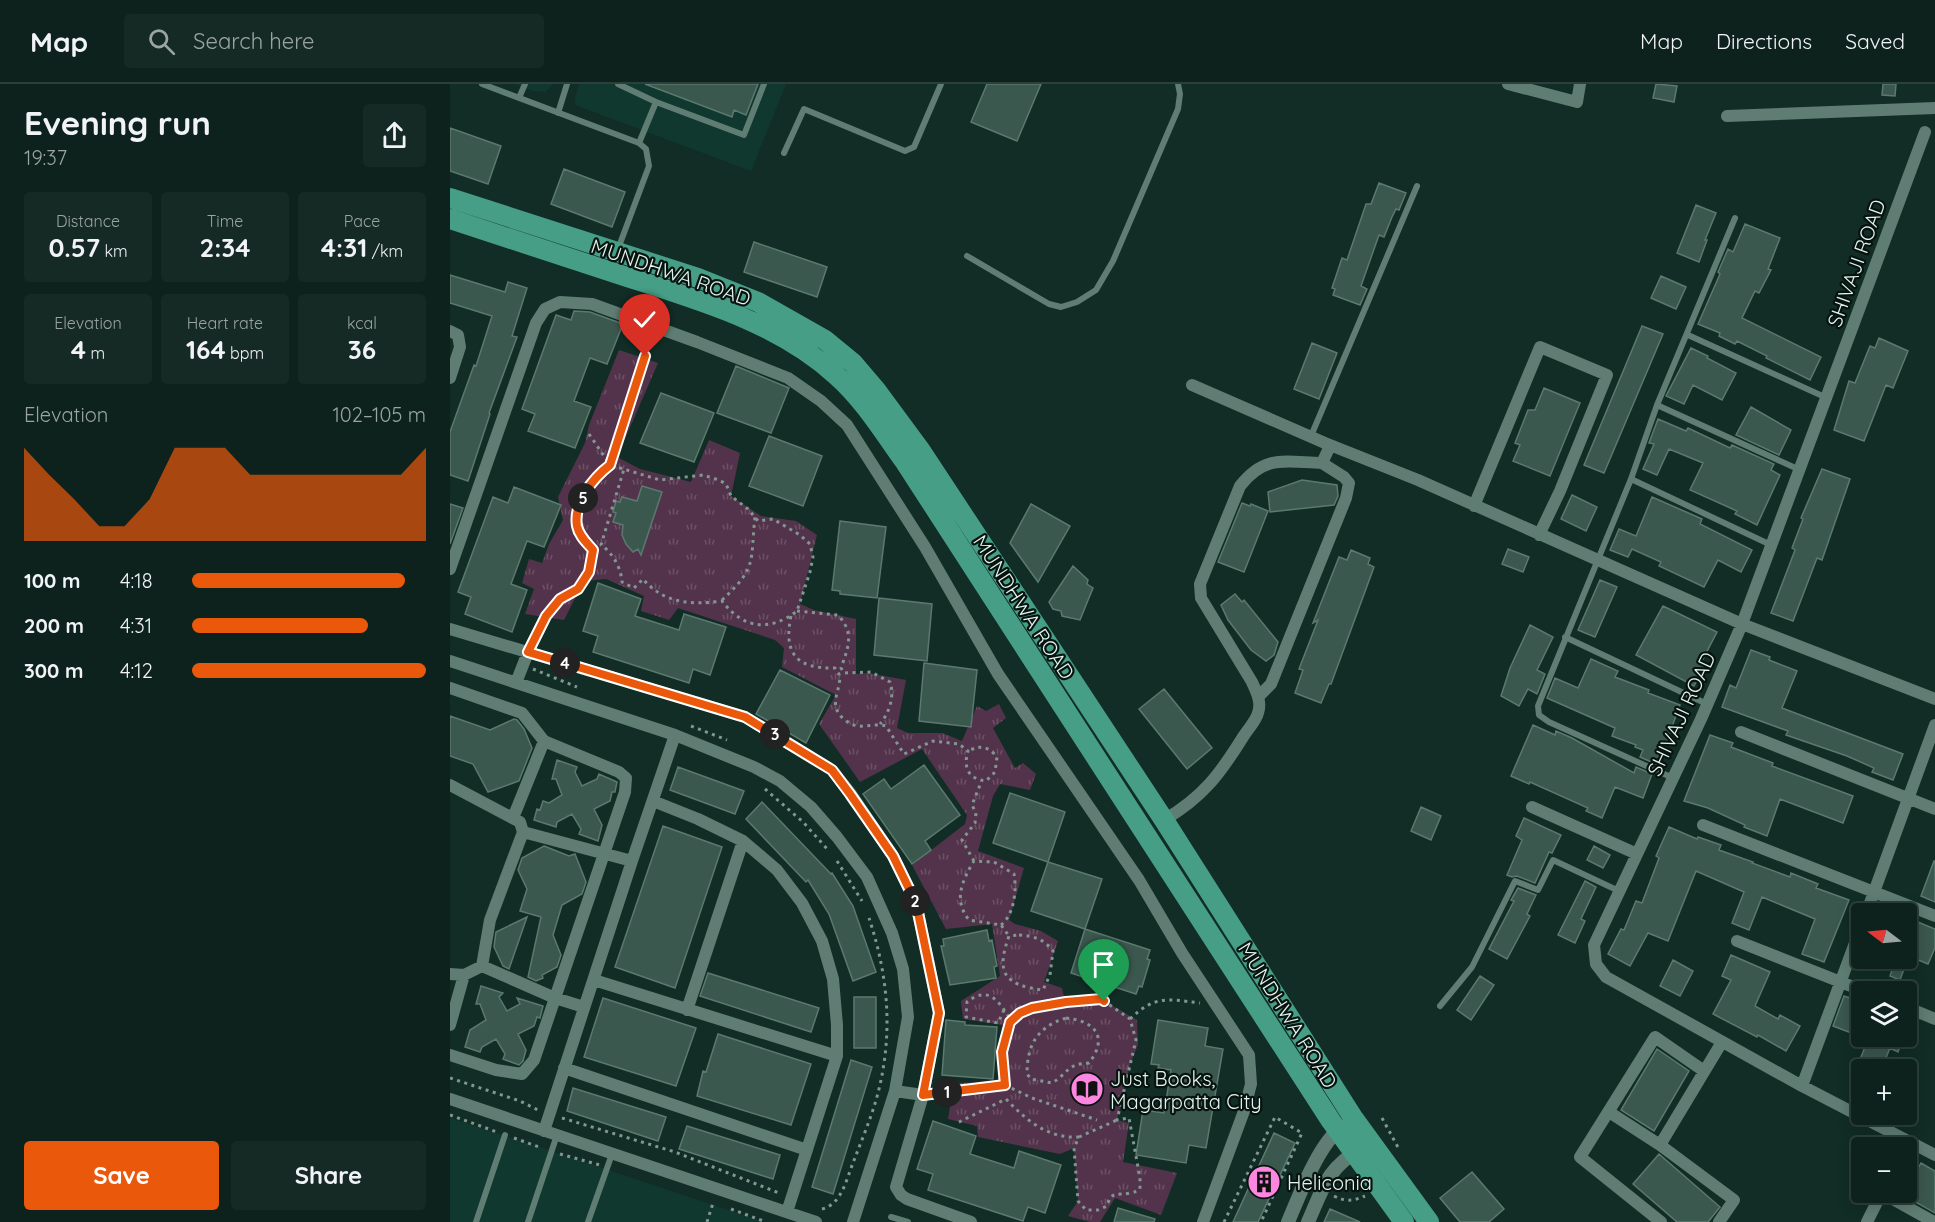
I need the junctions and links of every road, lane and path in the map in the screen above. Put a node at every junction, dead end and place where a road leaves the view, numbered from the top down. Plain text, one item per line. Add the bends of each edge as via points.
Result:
1 (482, 84) edge
2 (525, 84) edge
3 (567, 84) edge
4 (618, 84) edge
5 (764, 84) edge
6 (941, 84) edge
7 (1178, 84) edge
8 (1508, 84) edge
9 (1580, 84) edge
10 (519, 98) junction
11 (656, 102) junction
12 (1935, 108) edge
13 (558, 113) junction
14 (1727, 116) dead end
15 (1925, 132) dead end
16 (639, 143) junction
17 (784, 153) dead end
18 (1417, 186) dead end
19 (450, 198) edge
20 (1735, 218) dead end
21 (450, 219) edge
22 (617, 252) junction
23 (967, 256) dead end
24 (450, 331) edge
25 (1688, 335) junction
26 (645, 356) dead end
27 (450, 378) edge
28 (1192, 385) dead end
29 (1827, 398) junction
30 (1657, 405) junction
31 (589, 434) dead end
32 (1310, 437) junction
33 (1330, 446) junction
34 (1322, 463) junction
35 (610, 465) junction
36 (624, 469) junction
37 (1801, 470) junction
38 (1631, 479) junction
39 (1474, 506) junction
40 (755, 517) junction
41 (1539, 535) junction
42 (601, 545) junction
43 (1772, 545) junction
44 (593, 550) junction
45 (1598, 560) junction
46 (450, 569) edge
47 (721, 602) junction
48 (797, 611) junction
49 (790, 616) junction
50 (1742, 624) junction
51 (450, 629) edge
52 (1565, 637) junction
53 (528, 652) junction
54 (450, 661) edge
55 (522, 664) junction
56 (516, 682) junction
57 (1076, 686) junction
58 (450, 688) edge
59 (583, 690) dead end
60 (1259, 696) junction
61 (1058, 698) junction
62 (1935, 699) edge
63 (1707, 704) junction
64 (880, 724) junction
65 (1935, 724) edge
66 (690, 725) dead end
67 (1741, 732) dead end
68 (675, 735) junction
69 (544, 741) junction
70 (733, 743) dead end
71 (968, 751) junction
72 (1673, 778) junction
73 (982, 780) junction
74 (450, 785) edge
75 (763, 788) dead end
76 (1908, 798) junction
77 (653, 801) junction
78 (1532, 807) dead end
79 (1935, 808) edge
80 (513, 818) junction
81 (1164, 820) junction
82 (1703, 825) dead end
83 (523, 832) junction
84 (743, 841) junction
85 (604, 853) junction
86 (1637, 854) junction
87 (632, 861) junction
88 (974, 861) junction
89 (1619, 891) junction
90 (1873, 893) junction
91 (1870, 903) edge
92 (865, 907) dead end
93 (1935, 916) edge
94 (869, 917) dead end
95 (1001, 925) junction
96 (1009, 936) junction
97 (1737, 941) dead end
98 (1851, 952) edge
99 (482, 966) junction
100 (450, 974) edge
101 (464, 975) junction
102 (594, 980) junction
103 (1840, 981) junction
104 (1851, 986) edge
105 (555, 998) junction
106 (1216, 1005) junction
107 (1440, 1006) dead end
108 (584, 1007) junction
109 (687, 1010) junction
110 (1004, 1010) junction
111 (1917, 1011) edge
112 (1935, 1018) edge
113 (1130, 1019) junction
114 (1012, 1020) junction
115 (450, 1024) edge
116 (1722, 1042) junction
117 (450, 1055) edge
118 (837, 1056) junction
119 (564, 1068) junction
120 (1704, 1071) junction
121 (1027, 1074) joint
122 (450, 1078) edge
123 (1005, 1085) junction
124 (1802, 1086) junction
125 (894, 1091) junction
126 (923, 1095) junction
127 (450, 1099) edge
128 (1609, 1112) junction
129 (550, 1114) junction
130 (1354, 1119) junction
131 (1097, 1120) dead end
132 (1117, 1120) junction
133 (955, 1124) dead end
134 (1338, 1130) junction
135 (544, 1131) junction
136 (505, 1135) dead end
137 (557, 1135) junction
138 (1079, 1137) junction
139 (1893, 1137) edge
140 (1371, 1143) junction
141 (1660, 1145) junction
142 (1917, 1148) edge
143 (807, 1150) junction
144 (1354, 1153) junction
145 (612, 1154) junction
146 (1935, 1155) edge
147 (1360, 1182) dead end
148 (1367, 1191) dead end
149 (1333, 1196) junction
150 (792, 1198) junction
151 (1328, 1201) dead end
152 (713, 1203) dead end
153 (1877, 1203) edge
154 (1900, 1203) edge
155 (787, 1212) junction
156 (891, 1217) dead end
157 (476, 1222) edge
158 (528, 1222) edge
159 (588, 1222) edge
160 (707, 1222) edge
161 (816, 1222) edge
162 (853, 1222) edge
163 (908, 1222) edge
164 (971, 1222) edge
165 (1203, 1222) edge
166 (1224, 1222) edge
167 (1261, 1222) edge
168 (1288, 1222) edge
169 (1308, 1222) edge
170 (1404, 1222) edge
171 (1429, 1222) edge
172 (1661, 1222) edge
173 (1719, 1222) edge
174 (1867, 1222) edge
175 (1934, 1222) edge

1 - 10 lane
2 - 10 lane
3 - 13 lane
4 - 11 lane
5 - 11 lane via 744,135
6 - 17 lane via 914,147 905,151 804,109
7 - 23 lane via 1178,109 1113,261 1096,290 1061,307 1049,304
8 - 9 street via 1577,102
10 - 13 lane
11 - 16 lane
12 - 14 street
13 - 16 lane
15 - 29 street, SHIVAJI ROAD
16 - 22 lane via 646,149 649,166
18 - 32 lane
19 - 22 highway, MUNDHWA ROAD
20 - 25 lane
21 - 61 highway, MUNDHWA ROAD via 692,297 750,320 813,356 861,402 905,462
22 - 57 highway, MUNDHWA ROAD via 758,302 825,340 853,363 921,451
24 - 27 street via 458,335 460,347
25 - 29 lane
25 - 30 lane
26 - 35 path
28 - 32 street
29 - 37 street, SHIVAJI ROAD
30 - 37 lane
30 - 38 lane
31 - 35 path
32 - 33 street
33 - 34 street
33 - 39 street
34 - 60 street via 1349,483 1346,498 1271,684
34 - 60 street via 1271,461 1250,474 1240,486 1200,584 1201,598
35 - 36 path
35 - 44 path via 598,474 578,513 577,526
36 - 40 path via 660,480 704,475 719,480
36 - 42 path
37 - 43 street, SHIVAJI ROAD
38 - 43 lane
38 - 45 lane
39 - 41 street
39 - 41 street via 1540,347 1607,375
40 - 47 path via 751,563 738,586
40 - 48 path via 758,521 773,519 810,544 813,557
41 - 45 street
42 - 44 path
42 - 47 path via 613,556 622,582 628,586 634,588 643,579 668,598 698,604
43 - 50 street, SHIVAJI ROAD
44 - 53 path via 589,572 578,589 560,599 546,616
45 - 50 street
45 - 52 lane
46 - 106 street via 536,323 545,309 560,302 592,304 788,378 847,425 998,674 1139,880
47 - 49 path via 748,623 777,623
48 - 49 path
48 - 64 path via 838,615 846,624 849,642 841,668 844,673 871,672 890,682 890,706
49 - 64 path via 788,639 801,663 835,668 840,673 834,698 841,717 858,727
50 - 62 street
50 - 63 street, SHIVAJI ROAD
51 - 53 street
52 - 63 lane
52 - 72 lane via 1538,706 1539,715
53 - 55 street
53 - 126 street via 745,717 832,770 893,856 916,903 939,1013
54 - 56 street
55 - 56 street
55 - 59 path
56 - 68 street
57 - 61 highway
57 - 81 highway, MUNDHWA ROAD
58 - 69 street via 522,713
60 - 81 street via 1258,713 1227,764 1191,803
61 - 134 highway, MUNDHWA ROAD
63 - 72 street, SHIVAJI ROAD
64 - 71 path via 886,726 904,754 933,741 958,744
65 - 76 street
66 - 70 path
67 - 76 street
68 - 77 street
68 - 125 street via 780,781 811,807 867,877 903,969 908,1017
69 - 80 street
69 - 85 street via 626,778
71 - 73 path via 968,772
71 - 73 path via 983,747 997,757 995,772
72 - 86 street, SHIVAJI ROAD
73 - 88 path via 972,805 975,823 962,840
74 - 80 street
75 - 92 path via 803,822 834,857
76 - 79 street
76 - 90 street
77 - 84 street
77 - 87 street
78 - 86 street
80 - 83 street via 520,822
81 - 130 highway, MUNDHWA ROAD
82 - 90 street
83 - 85 street
83 - 99 street via 490,920
84 - 109 street
84 - 118 street via 777,870 802,903 822,941 833,979
85 - 87 street
85 - 105 street
86 - 89 street, SHIVAJI ROAD
87 - 102 street
88 - 95 path via 959,896 966,915 969,920
88 - 95 path via 994,862 1014,874 1014,899
89 - 107 lane via 1553,860 1538,890 1515,881 1472,967
89 - 116 street, SHIVAJI ROAD via 1594,945 1596,964 1606,977
90 - 91 street
90 - 93 street
94 - 150 path via 880,950 888,1001 887,1048 879,1091 839,1199 824,1210
95 - 96 path
96 - 96 path via 1031,936 1047,942 1053,951 1050,975 1043,990 1018,984 1006,975 1002,958
97 - 103 street
98 - 103 street
99 - 101 street
99 - 105 street
100 - 101 street
101 - 115 street
102 - 108 street
102 - 109 street
103 - 104 street
103 - 124 street
105 - 108 street
105 - 117 street via 534,1060 522,1074
106 - 113 path via 1159,1001 1144,1006
106 - 165 street via 1249,1056 1251,1084
108 - 119 street
109 - 118 street
110 - 110 path via 998,1023 966,1017 965,1010 967,1002 982,994 996,998
110 - 114 path
111 - 112 street
113 - 114 path via 1101,999 1032,1008
113 - 132 path via 1136,1040
114 - 123 path via 1002,1052
116 - 120 street
116 - 124 street, SHIVAJI ROAD
118 - 143 street
119 - 129 street
119 - 143 street
120 - 128 street via 1655,1037
120 - 141 street
121 - 121 path via 1028,1052 1046,1027 1066,1018 1079,1019 1095,1029 1097,1053 1089,1063 1070,1066 1052,1083 1031,1079
122 - 129 path
123 - 126 path
123 - 131 path
124 - 139 street, SHIVAJI ROAD
125 - 126 street
125 - 162 street
126 - 164 street via 896,1187 907,1199
127 - 135 street
128 - 141 street
128 - 172 street via 1580,1157
129 - 135 street
129 - 150 path via 675,1152
130 - 134 street
130 - 140 highway, MUNDHWA ROAD
132 - 138 path
132 - 138 path via 1129,1118 1140,1189 1130,1194 1118,1193 1098,1210 1086,1210 1078,1201 1074,1148
133 - 138 path via 1006,1099 1036,1127 1069,1138
134 - 144 highway, MUNDHWA ROAD
134 - 168 street via 1309,1174
135 - 137 street
136 - 157 lane
137 - 145 street
137 - 158 lane
140 - 144 street
140 - 171 highway, MUNDHWA ROAD
141 - 173 street via 1734,1200
142 - 146 street, SHIVAJI ROAD
143 - 150 street
144 - 169 street via 1326,1181
144 - 170 highway, MUNDHWA ROAD
145 - 155 street
145 - 159 lane
147 - 149 path via 1354,1179 1343,1183
148 - 149 path via 1370,1194 1356,1200
149 - 151 path
150 - 155 street
152 - 160 path
153 - 174 street
154 - 175 street
155 - 161 street
156 - 163 lane
166 - 167 path via 1275,1117 1302,1133

